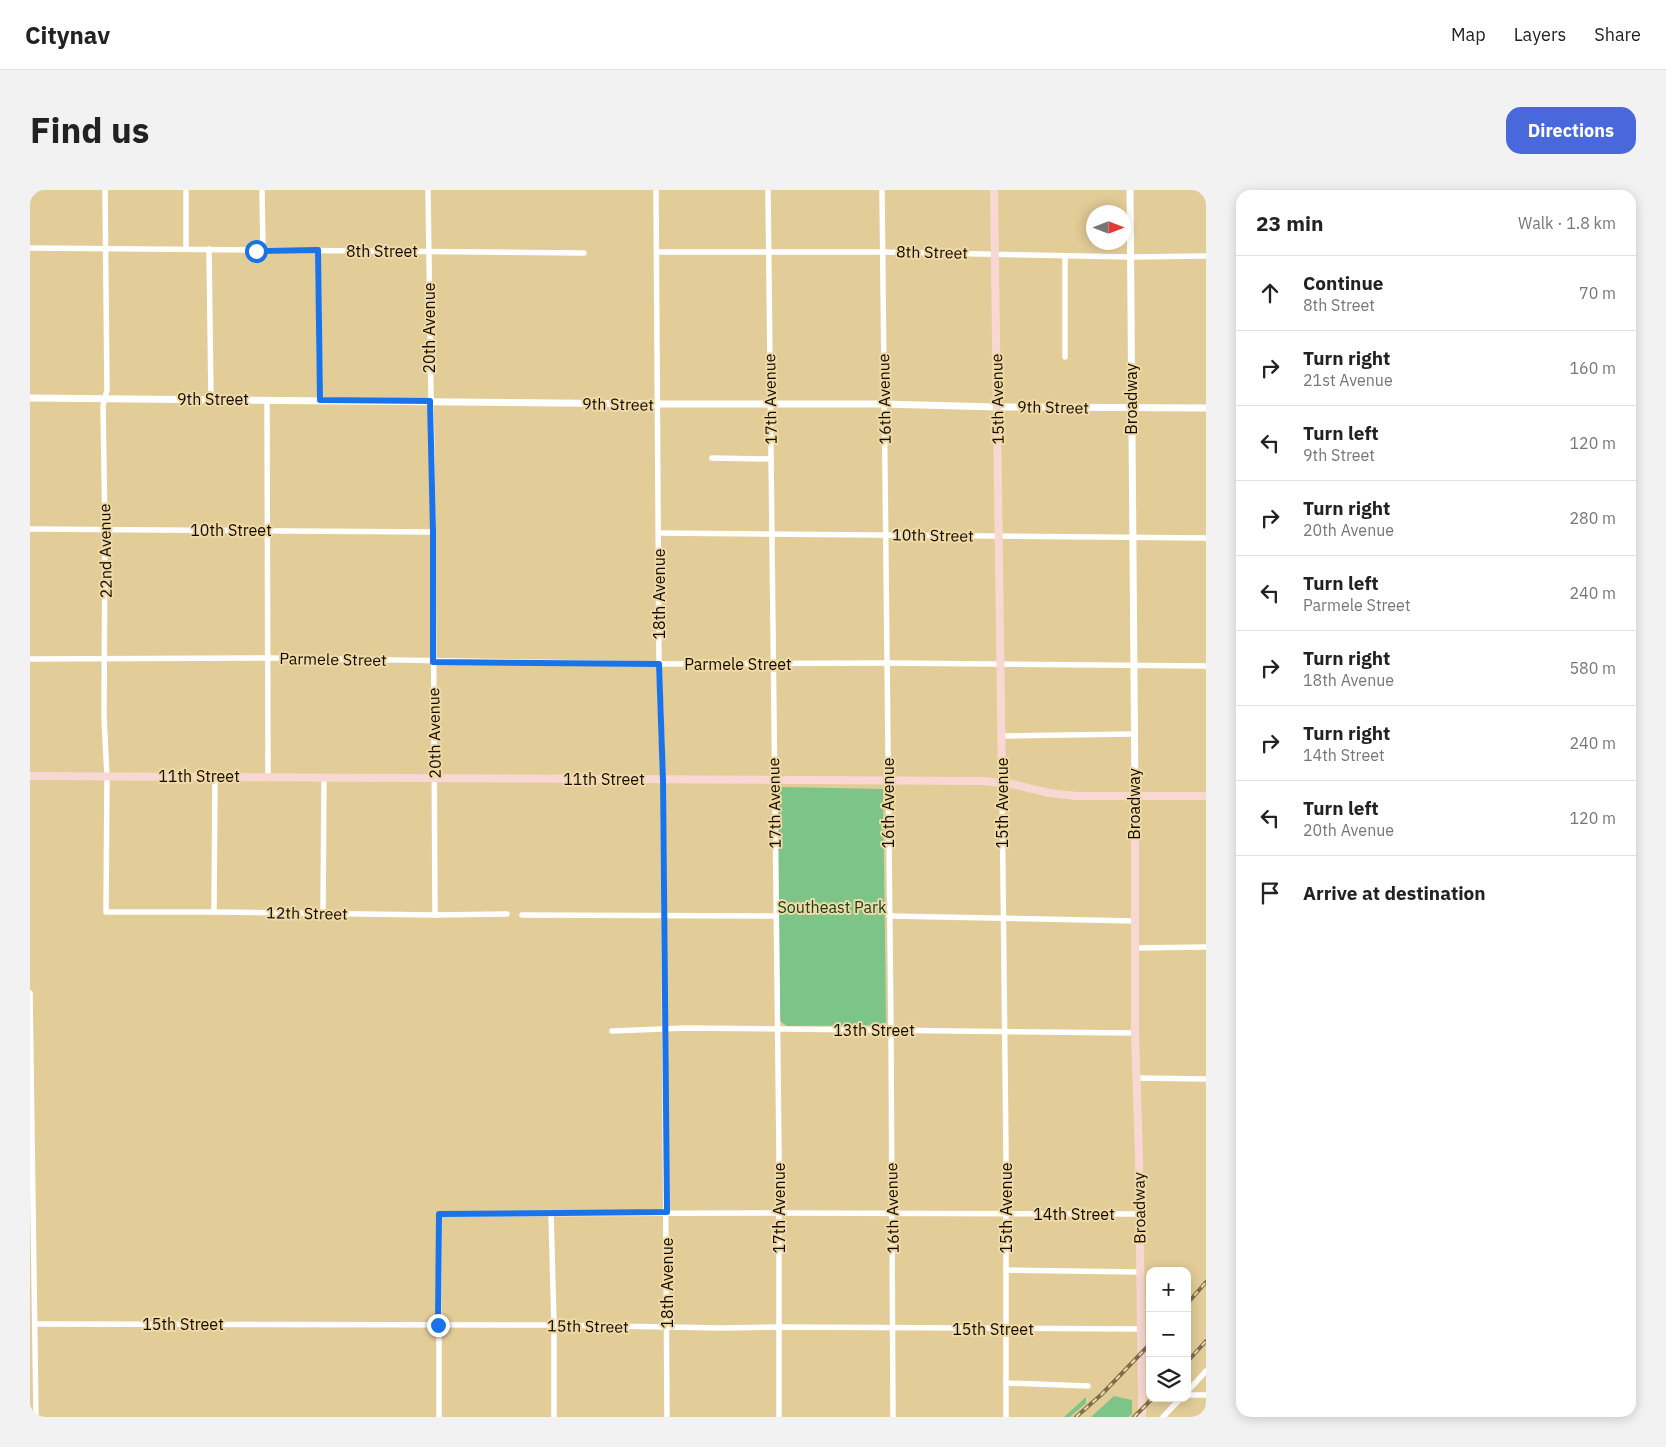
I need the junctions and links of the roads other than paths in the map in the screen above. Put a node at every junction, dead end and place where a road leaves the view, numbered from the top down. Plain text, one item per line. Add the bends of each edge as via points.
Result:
1 (105, 190) edge
2 (186, 190) edge
3 (262, 190) edge
4 (428, 190) edge
5 (656, 190) edge
6 (768, 190) edge
7 (882, 190) edge
8 (994, 190) edge
9 (1130, 190) edge
10 (30, 248) edge
11 (106, 249) junction
12 (186, 249) junction
13 (209, 249) junction
14 (318, 250) junction
15 (263, 251) junction
16 (428, 251) junction
17 (657, 252) junction
18 (882, 252) junction
19 (584, 253) dead end
20 (768, 253) junction
21 (996, 253) junction
22 (1065, 256) junction
23 (1206, 256) edge
24 (1131, 257) junction
25 (1065, 357) dead end
26 (30, 398) edge
27 (105, 398) junction
28 (211, 399) junction
29 (267, 400) junction
30 (320, 400) junction
31 (430, 401) junction
32 (658, 404) junction
33 (883, 404) junction
34 (770, 405) junction
35 (997, 407) junction
36 (1131, 408) junction
37 (1206, 408) edge
38 (712, 458) dead end
39 (771, 458) junction
40 (30, 529) edge
41 (105, 530) junction
42 (267, 530) junction
43 (433, 532) junction
44 (660, 533) junction
45 (771, 534) junction
46 (886, 534) junction
47 (998, 536) junction
48 (1133, 538) junction
49 (1206, 538) edge
50 (267, 658) junction
51 (30, 659) edge
52 (105, 659) junction
53 (433, 662) junction
54 (887, 663) junction
55 (659, 664) junction
56 (772, 664) junction
57 (1000, 664) junction
58 (1134, 666) junction
59 (1206, 666) edge
60 (1134, 734) junction
61 (1002, 736) junction
62 (30, 776) edge
63 (106, 776) junction
64 (215, 776) junction
65 (268, 777) junction
66 (324, 777) junction
67 (435, 778) junction
68 (663, 780) junction
69 (774, 780) junction
70 (888, 781) junction
71 (1002, 783) junction
72 (1135, 796) junction
73 (1206, 796) edge
74 (106, 912) joint
75 (214, 912) junction
76 (323, 913) junction
77 (507, 914) dead end
78 (522, 915) dead end
79 (435, 916) junction
80 (664, 916) junction
81 (776, 916) junction
82 (889, 916) junction
83 (1003, 917) junction
84 (1135, 920) junction
85 (1206, 947) edge
86 (1135, 948) junction
87 (30, 993) edge
88 (665, 1028) junction
89 (777, 1029) junction
90 (891, 1030) junction
91 (1004, 1030) junction
92 (612, 1031) dead end
93 (1135, 1033) junction
94 (1136, 1078) junction
95 (1206, 1079) edge
96 (667, 1212) junction
97 (550, 1213) junction
98 (779, 1213) junction
99 (892, 1214) junction
100 (1006, 1214) junction
101 (1140, 1214) junction
102 (1006, 1270) junction
103 (1140, 1272) junction
104 (35, 1324) junction
105 (438, 1325) junction
106 (554, 1325) junction
107 (667, 1327) junction
108 (779, 1327) junction
109 (893, 1327) junction
110 (1007, 1328) junction
111 (1141, 1330) junction
112 (1206, 1371) edge
113 (1006, 1383) junction
114 (1088, 1386) dead end
115 (1191, 1388) edge
116 (1191, 1393) edge
117 (1206, 1395) edge
118 (1177, 1402) edge
119 (36, 1417) edge
120 (439, 1417) edge
121 (554, 1417) edge
122 (667, 1417) edge
123 (779, 1417) edge
124 (893, 1417) edge
125 (1006, 1417) edge
126 (1142, 1417) edge
127 (1162, 1417) edge

1 - 11 street, 22nd Avenue
2 - 12 street
3 - 15 street
4 - 16 street, 20th Avenue
5 - 17 street, 18th Avenue
6 - 20 street, 17th Avenue
7 - 18 street, 16th Avenue
8 - 21 main road, 15th Avenue
9 - 24 street, Broadway
10 - 11 street, 8th Street
11 - 12 street, 8th Street
11 - 27 street, 22nd Avenue
12 - 13 street, 8th Street
13 - 15 street, 8th Street
13 - 28 street
14 - 15 street, 8th Street
14 - 16 street, 8th Street
14 - 30 street
16 - 19 street, 8th Street
16 - 31 street, 20th Avenue
17 - 20 street, 8th Street
17 - 32 street, 18th Avenue
18 - 20 street, 8th Street
18 - 21 street, 8th Street
18 - 33 street, 16th Avenue
20 - 34 street, 17th Avenue
21 - 22 street, 8th Street
21 - 35 main road, 15th Avenue
22 - 24 street, 8th Street
22 - 25 street
23 - 24 street, 8th Street
24 - 36 street, Broadway
26 - 27 street, 9th Street
27 - 28 street, 9th Street
27 - 41 street, 22nd Avenue
28 - 29 street, 9th Street
29 - 30 street, 9th Street
29 - 42 street
30 - 31 street, 9th Street
31 - 32 street, 9th Street
31 - 43 street, 20th Avenue
32 - 34 street, 9th Street
32 - 44 street, 18th Avenue
33 - 34 street, 9th Street
33 - 35 street, 9th Street
33 - 46 street, 16th Avenue
34 - 39 street, 17th Avenue
35 - 36 street, 9th Street
35 - 47 main road, 15th Avenue
36 - 37 street, 9th Street
36 - 48 street, Broadway
38 - 39 street
39 - 45 street, 17th Avenue
40 - 41 street, 10th Street
41 - 42 street, 10th Street
41 - 52 street, 22nd Avenue
42 - 43 street, 10th Street
42 - 50 street
43 - 53 street, 20th Avenue
44 - 45 street, 10th Street
44 - 55 street, 18th Avenue
45 - 46 street, 10th Street
45 - 56 street, 17th Avenue
46 - 47 street, 10th Street
46 - 54 street, 16th Avenue
47 - 48 street, 10th Street
47 - 57 main road, 15th Avenue
48 - 49 street, 10th Street
48 - 58 street, Broadway
50 - 52 street, Parmele Street
50 - 53 street, Parmele Street
50 - 65 street
51 - 52 street, Parmele Street
52 - 63 street, 22nd Avenue
53 - 55 street, Parmele Street
53 - 67 street, 20th Avenue
54 - 56 street, Parmele Street
54 - 57 street, Parmele Street
54 - 70 street, 16th Avenue
55 - 56 street, Parmele Street
55 - 68 street, 18th Avenue
56 - 69 street, 17th Avenue
57 - 58 street, Parmele Street
57 - 61 main road, 15th Avenue
58 - 59 street, Parmele Street
58 - 60 street, Broadway
60 - 61 street
60 - 72 street, Broadway
61 - 71 main road, 15th Avenue
62 - 63 main road, 11th Street
63 - 64 main road, 11th Street
63 - 74 street, 22nd Avenue
64 - 65 main road, 11th Street
64 - 75 street
65 - 66 main road, 11th Street
66 - 67 main road, 11th Street
66 - 76 street
67 - 68 main road, 11th Street
67 - 79 street, 20th Avenue
68 - 69 main road, 11th Street
68 - 80 street, 18th Avenue
69 - 70 main road, 11th Street
69 - 81 street, 17th Avenue
70 - 71 main road, 11th Street
70 - 82 street, 16th Avenue
71 - 72 main road, 11th Street via 1063,795
71 - 83 street, 15th Avenue
72 - 73 main road, 11th Street
72 - 84 main road, Broadway
74 - 75 street, 12th Street
75 - 76 street, 12th Street
76 - 79 street, 12th Street
77 - 79 street, 12th Street
78 - 80 street
80 - 81 street
80 - 88 street, 18th Avenue
81 - 89 street, 17th Avenue
82 - 83 street
82 - 90 street, 16th Avenue
83 - 84 street
83 - 91 street, 15th Avenue
84 - 86 main road, Broadway
85 - 86 street
86 - 93 main road, Broadway
87 - 104 street
88 - 89 street, 13th Street
88 - 92 street, 13th Street
88 - 96 street, 18th Avenue
89 - 90 street, 13th Street
89 - 98 street, 17th Avenue
90 - 91 street, 13th Street
90 - 99 street, 16th Avenue
91 - 93 street, 13th Street
91 - 100 street, 15th Avenue
93 - 94 main road, Broadway
94 - 95 street
94 - 101 main road, Broadway
96 - 97 street, 14th Street
96 - 98 street, 14th Street
96 - 107 street, 18th Avenue
97 - 105 street, 14th Street via 439,1214
97 - 106 street
98 - 99 street, 14th Street
98 - 108 street, 17th Avenue
99 - 100 street, 14th Street
99 - 109 street, 16th Avenue
100 - 101 street, 14th Street
100 - 102 street, 15th Avenue
101 - 103 main road, Broadway
102 - 103 street
102 - 110 street, 15th Avenue
103 - 111 main road, Broadway
104 - 105 street, 15th Street
104 - 119 street
105 - 106 street, 15th Street
105 - 120 street
106 - 107 street, 15th Street
106 - 121 street
107 - 108 street, 15th Street
107 - 122 street, 18th Avenue
108 - 109 street, 15th Street
108 - 123 street, 17th Avenue
109 - 110 street, 15th Street
109 - 124 street, 16th Avenue
110 - 111 street, 15th Street
110 - 113 street, 15th Avenue
111 - 126 main road, Broadway
112 - 115 street
113 - 114 street
113 - 125 street, 15th Avenue
116 - 117 street
118 - 127 street

